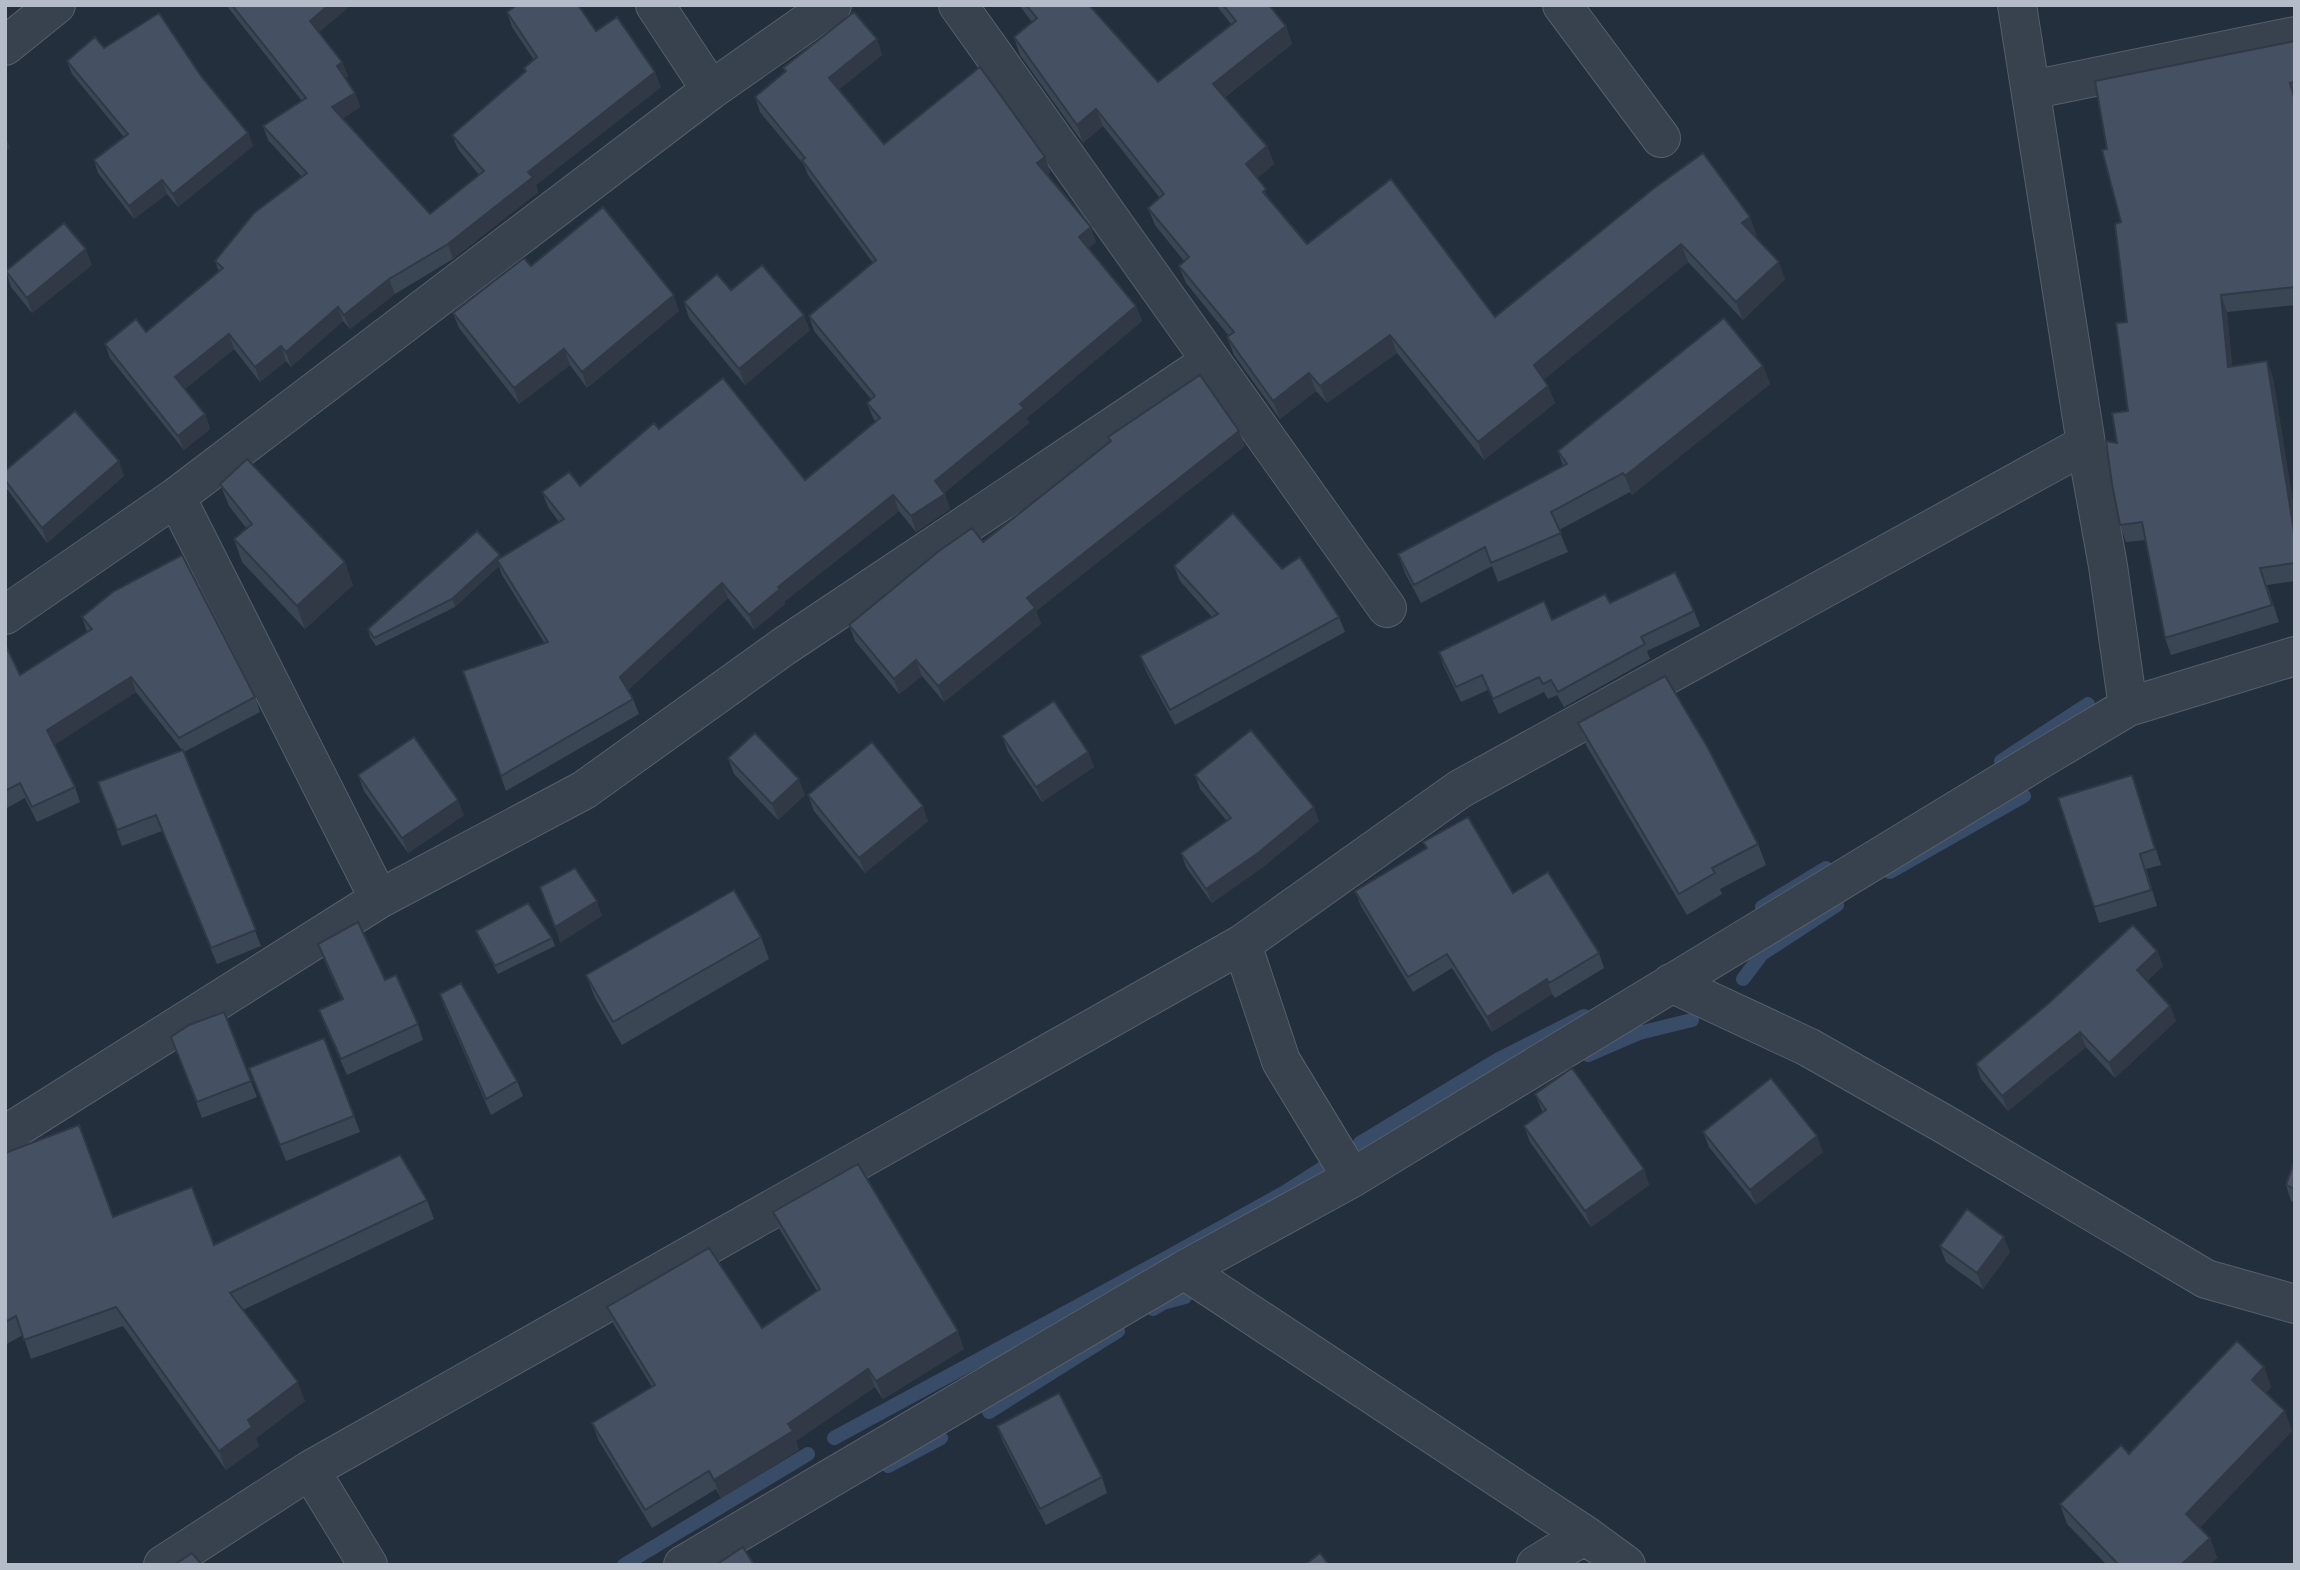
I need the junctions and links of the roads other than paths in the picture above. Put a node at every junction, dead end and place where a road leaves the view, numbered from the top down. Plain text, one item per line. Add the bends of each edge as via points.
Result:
1 (56, 5) edge
2 (655, 5) edge
3 (832, 5) edge
4 (958, 5) edge
5 (1562, 5) edge
6 (2017, 5) edge
7 (2295, 36) edge
8 (5, 46) edge
9 (711, 90) junction
10 (2031, 90) junction
11 (1661, 138) dead end
12 (1211, 361) junction
13 (2086, 444) junction
14 (176, 497) junction
15 (1387, 608) dead end
16 (5, 615) edge
17 (2295, 656) edge
18 (2128, 707) junction
19 (379, 899) junction
20 (1242, 944) junction
21 (1671, 983) junction
22 (5, 1135) edge
23 (1352, 1178) junction
24 (1184, 1270) junction
25 (2295, 1304) edge
26 (310, 1470) junction
27 (1586, 1535) junction
28 (163, 1565) edge
29 (368, 1565) edge
30 (682, 1565) edge
31 (1536, 1565) edge
32 (1626, 1565) edge

1 - 8 street
2 - 9 street
3 - 9 street
4 - 12 street
5 - 11 street
6 - 10 street
7 - 10 street
9 - 14 street
10 - 13 street
12 - 15 street
12 - 19 street via 783,647 584,790
13 - 18 street
13 - 20 street via 1460,789
14 - 16 street
14 - 19 street
17 - 18 street
18 - 21 street
19 - 22 street
20 - 23 street via 1280,1061
20 - 26 street
21 - 23 street
21 - 25 street via 1808,1048 2206,1279
23 - 24 street
24 - 27 street
24 - 30 street
26 - 28 street
26 - 29 street
27 - 31 street
27 - 32 street

